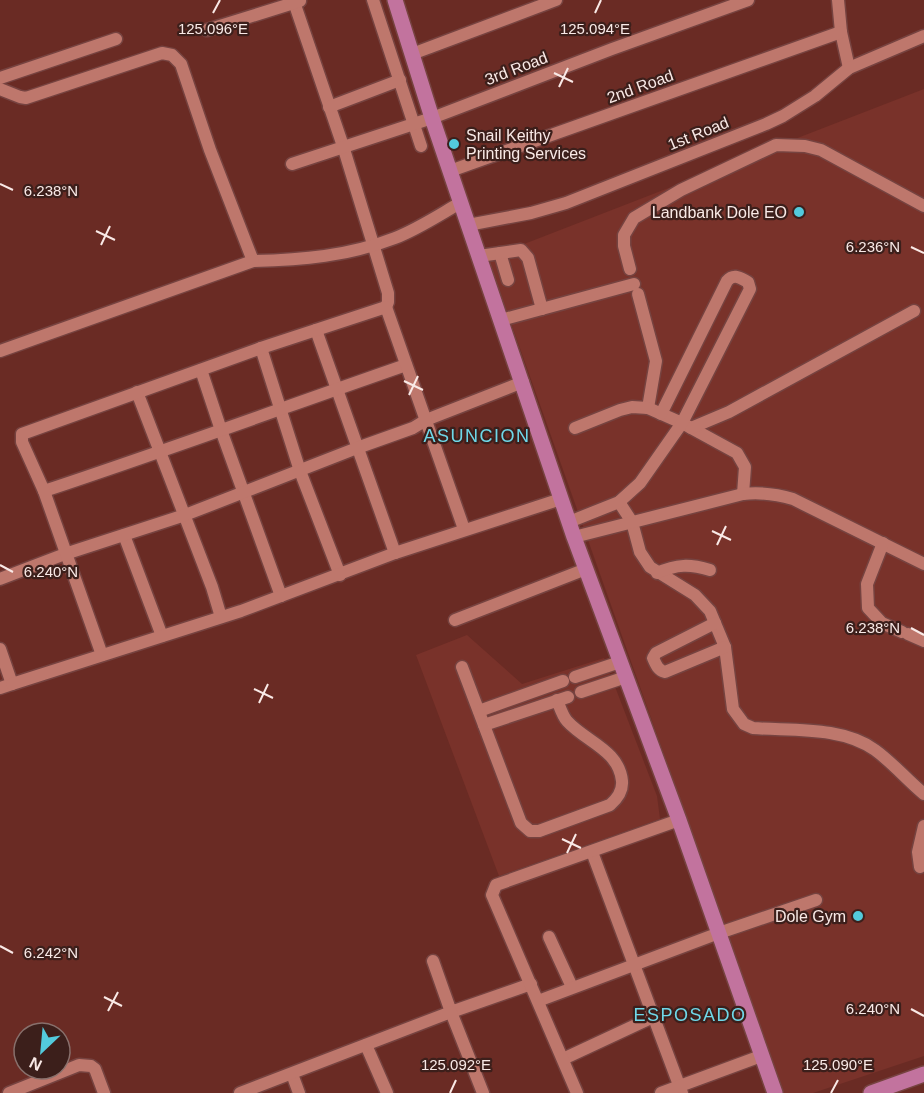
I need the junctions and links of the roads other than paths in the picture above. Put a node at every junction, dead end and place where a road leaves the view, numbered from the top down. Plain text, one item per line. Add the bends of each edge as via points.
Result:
1 (373, 0) edge
2 (395, 0) edge
3 (556, 0) edge
4 (748, 0) edge
5 (838, 0) edge
6 (298, 1) edge
7 (207, 30) dead end
8 (841, 32) junction
9 (924, 36) edge
10 (116, 39) dead end
11 (412, 54) junction
12 (849, 68) junction
13 (0, 78) edge
14 (400, 80) junction
15 (0, 89) edge
16 (330, 107) junction
17 (432, 118) junction
18 (414, 123) junction
19 (343, 146) junction
20 (421, 146) dead end
21 (292, 164) dead end
22 (450, 171) junction
23 (460, 203) junction
24 (924, 207) edge
25 (468, 225) junction
26 (374, 245) junction
27 (500, 253) junction
28 (479, 256) junction
29 (253, 261) junction
30 (630, 269) dead end
31 (508, 280) dead end
32 (386, 307) junction
33 (542, 309) junction
34 (914, 311) dead end
35 (501, 320) junction
36 (316, 330) junction
37 (261, 348) junction
38 (0, 351) edge
39 (406, 365) junction
40 (201, 370) junction
41 (523, 382) junction
42 (337, 389) junction
43 (136, 393) junction
44 (648, 408) junction
45 (279, 409) junction
46 (661, 414) junction
47 (426, 420) junction
48 (687, 425) junction
49 (575, 428) dead end
50 (221, 430) junction
51 (357, 448) junction
52 (161, 453) junction
53 (300, 471) junction
54 (44, 491) junction
55 (244, 492) junction
56 (743, 494) junction
57 (561, 499) junction
58 (619, 502) junction
59 (185, 515) junction
60 (569, 522) junction
61 (632, 522) junction
62 (464, 529) junction
63 (124, 535) junction
64 (574, 537) junction
65 (883, 543) junction
66 (395, 553) junction
67 (65, 554) junction
68 (924, 564) edge
69 (586, 569) junction
70 (710, 570) dead end
71 (657, 573) junction
72 (340, 575) junction
73 (0, 579) edge
74 (281, 596) junction
75 (221, 617) junction
76 (456, 620) dead end
77 (715, 622) junction
78 (162, 636) junction
79 (924, 641) edge
80 (725, 647) junction
81 (0, 649) edge
82 (102, 655) junction
83 (620, 662) junction
84 (462, 666) dead end
85 (575, 677) dead end
86 (626, 677) junction
87 (563, 681) dead end
88 (6, 686) edge
89 (581, 692) dead end
90 (479, 711) junction
91 (484, 725) junction
92 (924, 794) edge
93 (679, 820) junction
94 (924, 826) edge
95 (592, 852) junction
96 (920, 867) dead end
97 (816, 900) dead end
98 (719, 933) junction
99 (549, 937) dead end
100 (433, 961) dead end
101 (633, 964) junction
102 (531, 984) junction
103 (572, 987) junction
104 (538, 1001) junction
105 (451, 1012) junction
106 (653, 1017) junction
107 (366, 1045) junction
108 (761, 1056) junction
109 (563, 1059) junction
110 (292, 1074) junction
111 (924, 1074) edge
112 (680, 1089) edge
113 (9, 1093) edge
114 (104, 1093) edge
115 (240, 1093) edge
116 (299, 1093) edge
117 (387, 1093) edge
118 (483, 1093) edge
119 (577, 1093) edge
120 (661, 1093) edge
121 (775, 1093) edge
122 (871, 1093) edge

1 - 14 street
2 - 11 main road
3 - 11 street
4 - 17 street, 3rd Road
5 - 8 street
6 - 7 street
6 - 16 street
8 - 12 street
8 - 22 street, 2nd Road
9 - 12 street, 1st Road
10 - 13 street
11 - 17 main road
12 - 25 street, 1st Road via 815,96 766,124 566,203
14 - 16 street
14 - 18 street
15 - 29 street via 26,98 162,53 172,56 181,64
16 - 19 street
17 - 18 street, 3rd Road
17 - 22 main road
18 - 19 street, 3rd Road
18 - 20 street
19 - 21 street, 3rd Road
19 - 26 street
22 - 23 main road
23 - 25 main road
23 - 26 street
24 - 30 street via 821,150 776,145 681,190 634,218 624,235
25 - 28 main road
26 - 29 street via 300,260
26 - 32 street via 388,293
27 - 28 street
27 - 31 street
27 - 33 street via 521,250 528,258
28 - 35 main road
29 - 38 street
32 - 36 street
32 - 39 street
33 - 35 street
33 - 44 street via 636,289 656,361
34 - 48 street via 729,412
35 - 41 main road
36 - 37 street
36 - 42 street
37 - 40 street
37 - 45 street
39 - 42 street
39 - 47 street
40 - 43 street
40 - 50 street
41 - 47 street
41 - 57 main road
42 - 45 street
42 - 51 street
43 - 52 street
43 - 54 street via 24,432 22,442
44 - 46 street
44 - 49 street via 620,410
45 - 50 street
45 - 53 street
46 - 48 street
46 - 48 street via 727,280 737,276 748,282 750,289
47 - 51 street
47 - 62 street
48 - 56 street via 731,448 742,459
48 - 58 street via 640,483
50 - 52 street
50 - 55 street
51 - 53 street
51 - 66 street
52 - 54 street
52 - 59 street
53 - 55 street
53 - 72 street
54 - 67 street
55 - 59 street
55 - 74 street
56 - 61 street
56 - 65 street via 758,492 793,499
57 - 60 main road
57 - 62 street
58 - 60 street
58 - 61 street
59 - 63 street
59 - 75 street
60 - 64 main road
61 - 64 street
61 - 71 street via 644,559
62 - 66 street
63 - 67 street
63 - 78 street
64 - 69 main road
65 - 68 street
65 - 79 street via 867,584 868,608 882,623
66 - 72 street
67 - 73 street
67 - 82 street
69 - 76 street
69 - 83 main road
70 - 71 street via 677,565
71 - 77 street via 695,595
72 - 74 street
74 - 75 street
75 - 78 street
77 - 80 street
77 - 80 street via 656,653 655,663 665,672
78 - 82 street
80 - 92 street via 733,709 744,724 842,735 875,750
81 - 88 street
82 - 88 street
83 - 85 street
83 - 86 main road
84 - 90 street
86 - 89 street
86 - 93 main road
87 - 90 street
90 - 91 street
91 - 91 street via 521,823 530,831 539,831 616,800 622,785 617,765 612,756 568,722 563,698
93 - 95 street
93 - 98 main road
94 - 96 street via 918,852
95 - 101 street
95 - 102 street via 493,888 492,895
97 - 98 street
98 - 101 street
98 - 108 main road
99 - 103 street
100 - 105 street
101 - 103 street
101 - 106 street
102 - 104 street
102 - 105 street
103 - 104 street
104 - 109 street
105 - 107 street
105 - 118 street
106 - 109 street
106 - 112 street
107 - 110 street
107 - 117 street
108 - 112 street
108 - 121 main road
109 - 119 street
110 - 115 street
110 - 116 street
111 - 122 main road
112 - 120 street
113 - 114 street via 86,1065 96,1070

